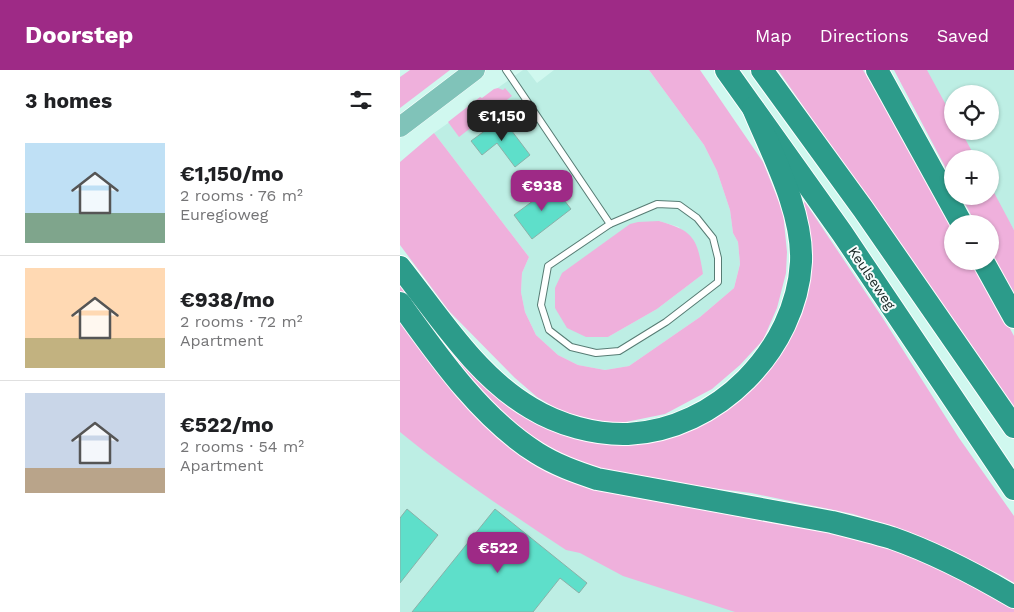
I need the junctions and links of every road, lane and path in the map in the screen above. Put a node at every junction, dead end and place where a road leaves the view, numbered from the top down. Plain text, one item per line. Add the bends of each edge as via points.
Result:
1 (454, 70) edge
2 (475, 70) edge
3 (501, 70) edge
4 (506, 70) edge
5 (726, 70) edge
6 (762, 70) edge
7 (877, 70) edge
8 (753, 108) junction
9 (400, 113) edge
10 (400, 127) edge
11 (957, 215) edge
12 (610, 224) junction
13 (400, 267) edge
14 (988, 270) edge
15 (400, 303) edge
16 (1014, 317) edge
17 (1014, 428) edge
18 (1014, 489) edge
19 (1014, 597) edge

1 - 9 main road
2 - 10 main road
3 - 4 lane
4 - 12 lane
5 - 8 highway, Keulseweg
6 - 17 highway
7 - 11 highway
8 - 13 highway via 793,207 800,240 799,279 788,316 762,362 729,395 694,416 661,428 614,434 572,426 532,409 512,396 476,362
8 - 18 highway, Keulseweg
12 - 12 lane via 657,204 679,206 697,218 713,238 718,258 718,282 666,322 619,351 596,353 571,347 549,330 541,306 548,266
14 - 16 highway
15 - 19 highway via 473,397 505,430 537,453 566,468 597,479 868,531 933,555

